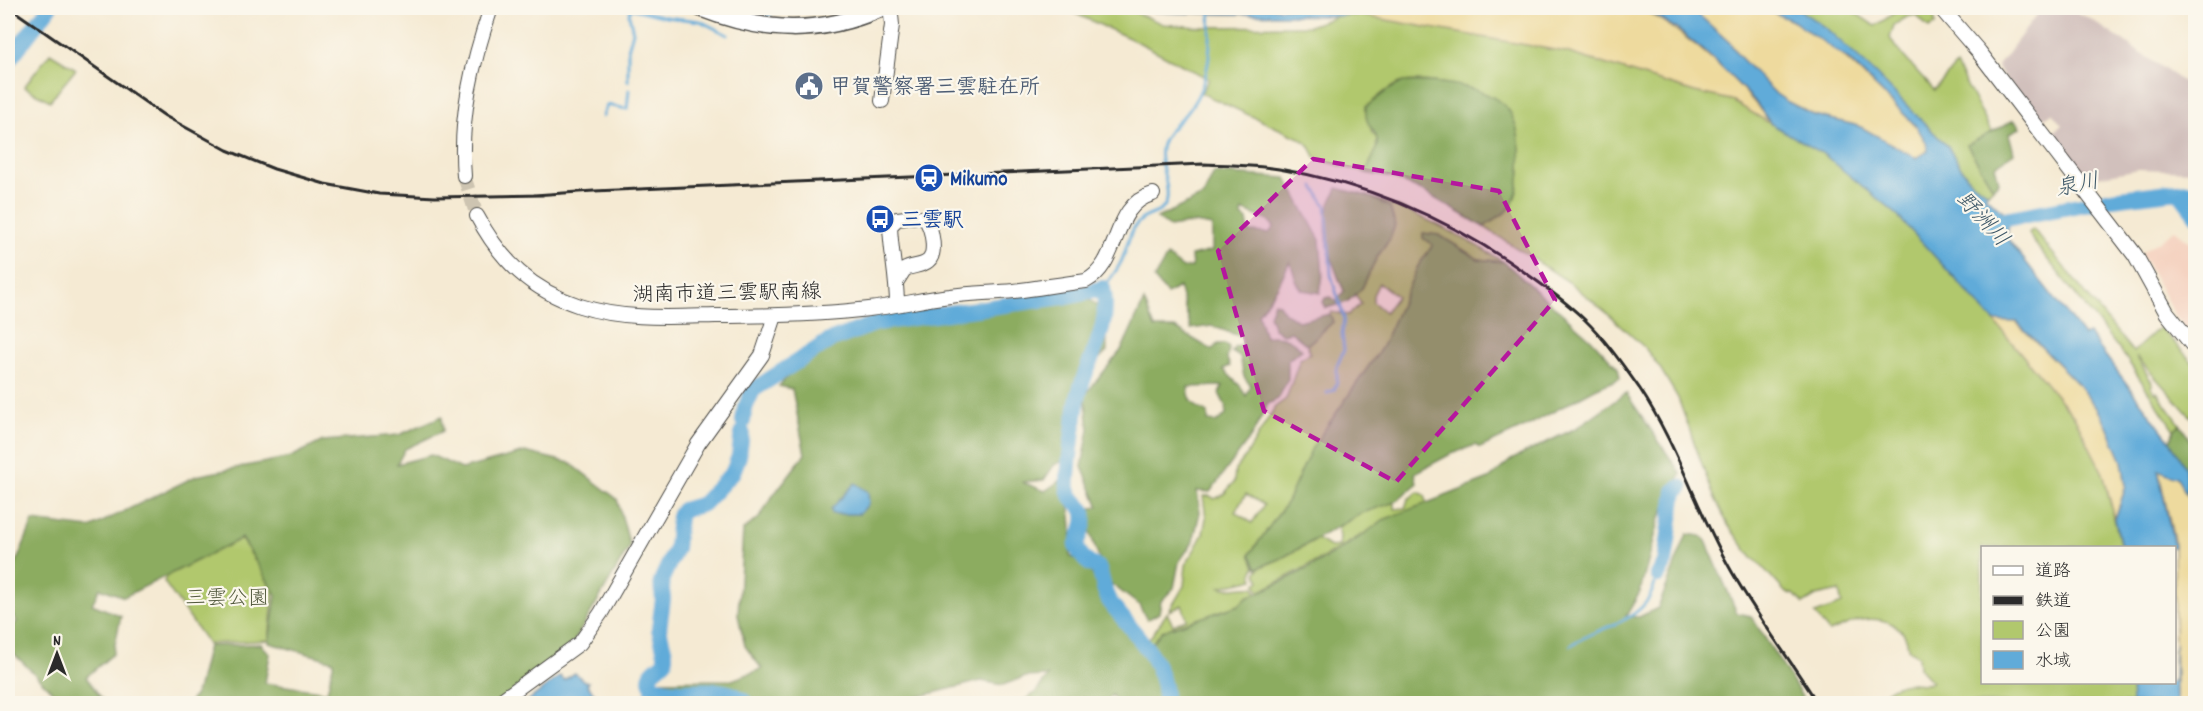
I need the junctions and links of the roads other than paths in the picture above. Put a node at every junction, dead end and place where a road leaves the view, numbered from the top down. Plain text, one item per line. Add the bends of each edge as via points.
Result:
1 (491, 8) edge
2 (1941, 8) edge
3 (707, 9) edge
4 (886, 11) edge
5 (882, 101) dead end
6 (464, 176) tunnel mouth
7 (1154, 194) dead end
8 (477, 216) tunnel mouth
9 (891, 246) junction
10 (910, 266) junction
11 (897, 282) junction
12 (897, 304) junction
13 (775, 315) junction
14 (2196, 349) edge
15 (496, 704) edge

1 - 6 street via 466,99
2 - 14 main road via 2138,260 2167,313
3 - 4 main road via 746,23 802,29
4 - 5 street via 892,25
7 - 12 street, 湖南市道三雲駅南線 via 1145,196 1126,213 1103,265 1086,281
8 - 13 street, 湖南市道三雲駅南線 via 490,240 521,274 536,286 580,306 651,317
9 - 10 street
9 - 10 street via 890,226 897,219 925,219 930,228 930,259
9 - 11 street
10 - 11 street
11 - 12 street
12 - 13 street, 湖南市道三雲駅南線
13 - 15 street via 762,355 698,444 580,643

